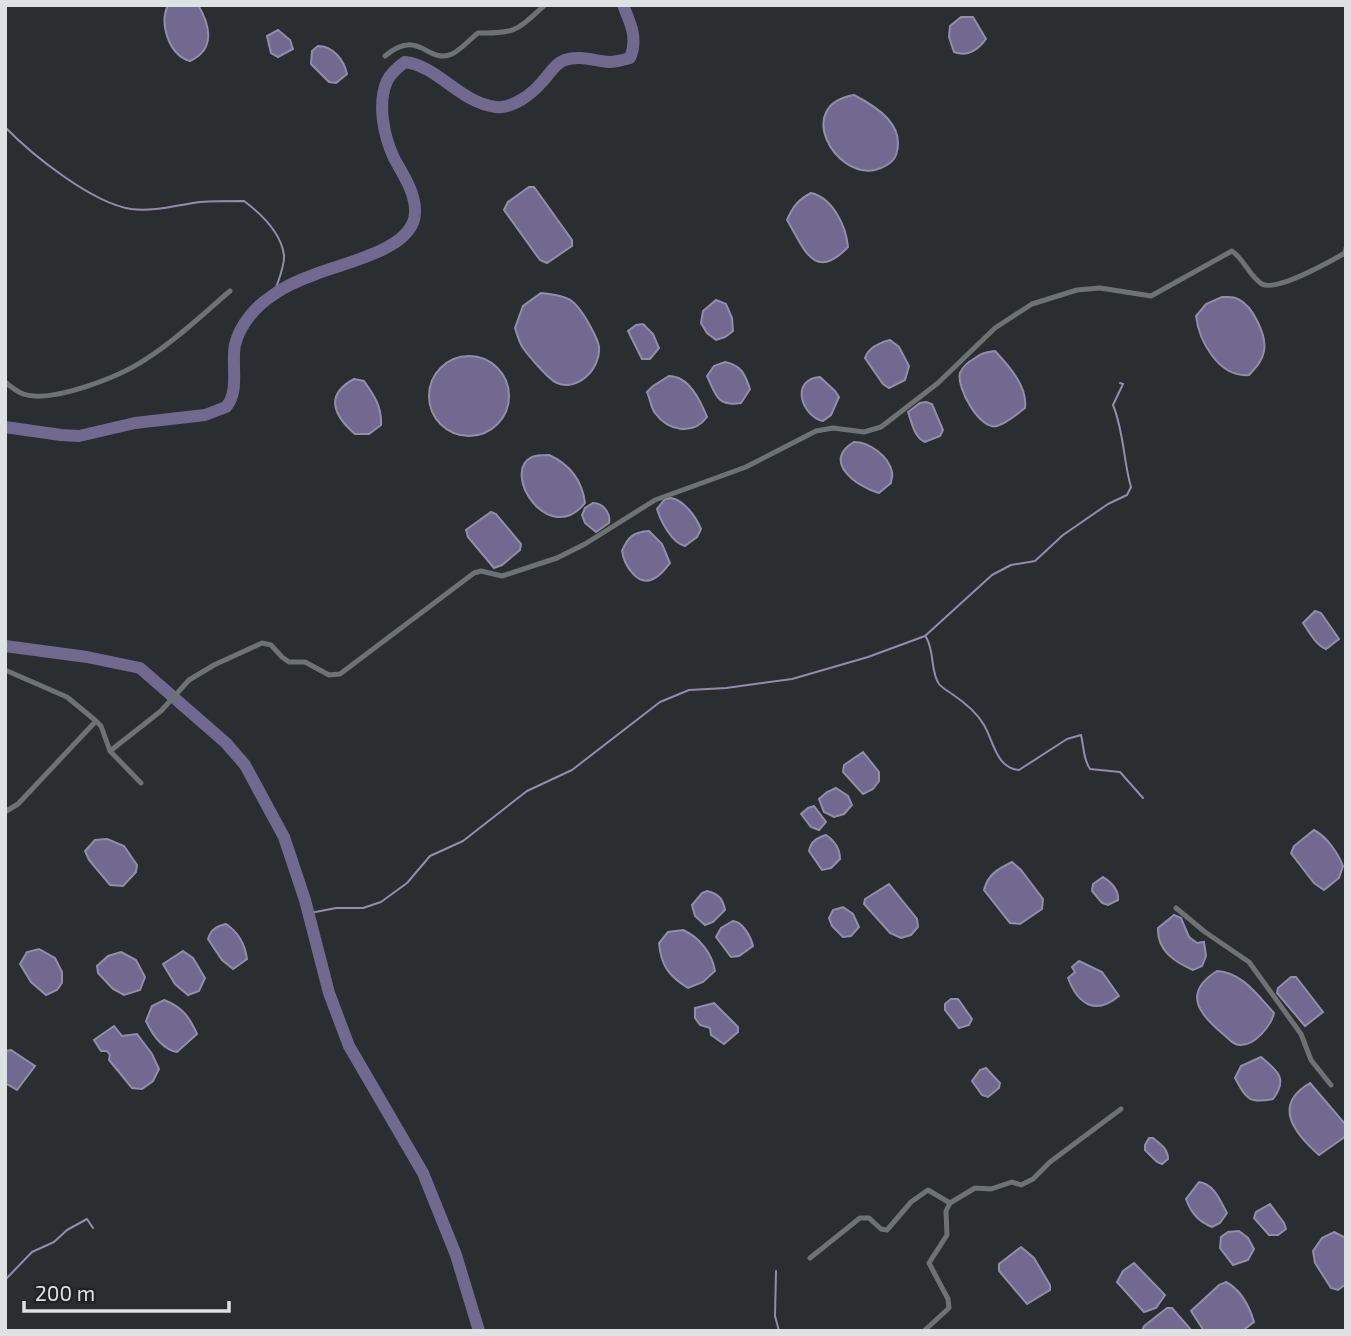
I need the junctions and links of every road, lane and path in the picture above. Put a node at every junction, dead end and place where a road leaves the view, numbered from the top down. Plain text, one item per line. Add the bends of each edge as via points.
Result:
1 (545, 5) edge
2 (384, 56) dead end
3 (1346, 248) edge
4 (230, 291) dead end
5 (5, 382) edge
6 (5, 670) edge
7 (96, 721) junction
8 (110, 751) junction
9 (141, 783) dead end
10 (5, 812) edge
11 (1176, 908) dead end
12 (1331, 1085) dead end
13 (1121, 1109) dead end
14 (950, 1203) junction
15 (810, 1258) dead end
16 (924, 1331) edge

1 - 2 street via 519,28 506,34 478,33 452,54 439,57 414,43
3 - 8 street via 1345,253 1307,274 1272,285 1262,284 1232,251 1152,296 1100,288 1032,304 995,328 939,383 881,427 863,432 816,431 746,467 655,500 557,558 502,576 474,573 340,674 329,675 305,662 289,662 271,645 262,643 189,680 161,711
4 - 5 street via 145,360 105,381 41,396 26,395
6 - 7 street via 67,697
7 - 8 street
7 - 10 street via 18,804
8 - 9 street
11 - 12 street via 1249,962
13 - 14 street via 1033,1179 1021,1185 1012,1182 991,1189 975,1188
14 - 15 street via 928,1190 887,1230 869,1218 860,1218
14 - 16 street via 947,1235 929,1263 949,1308

